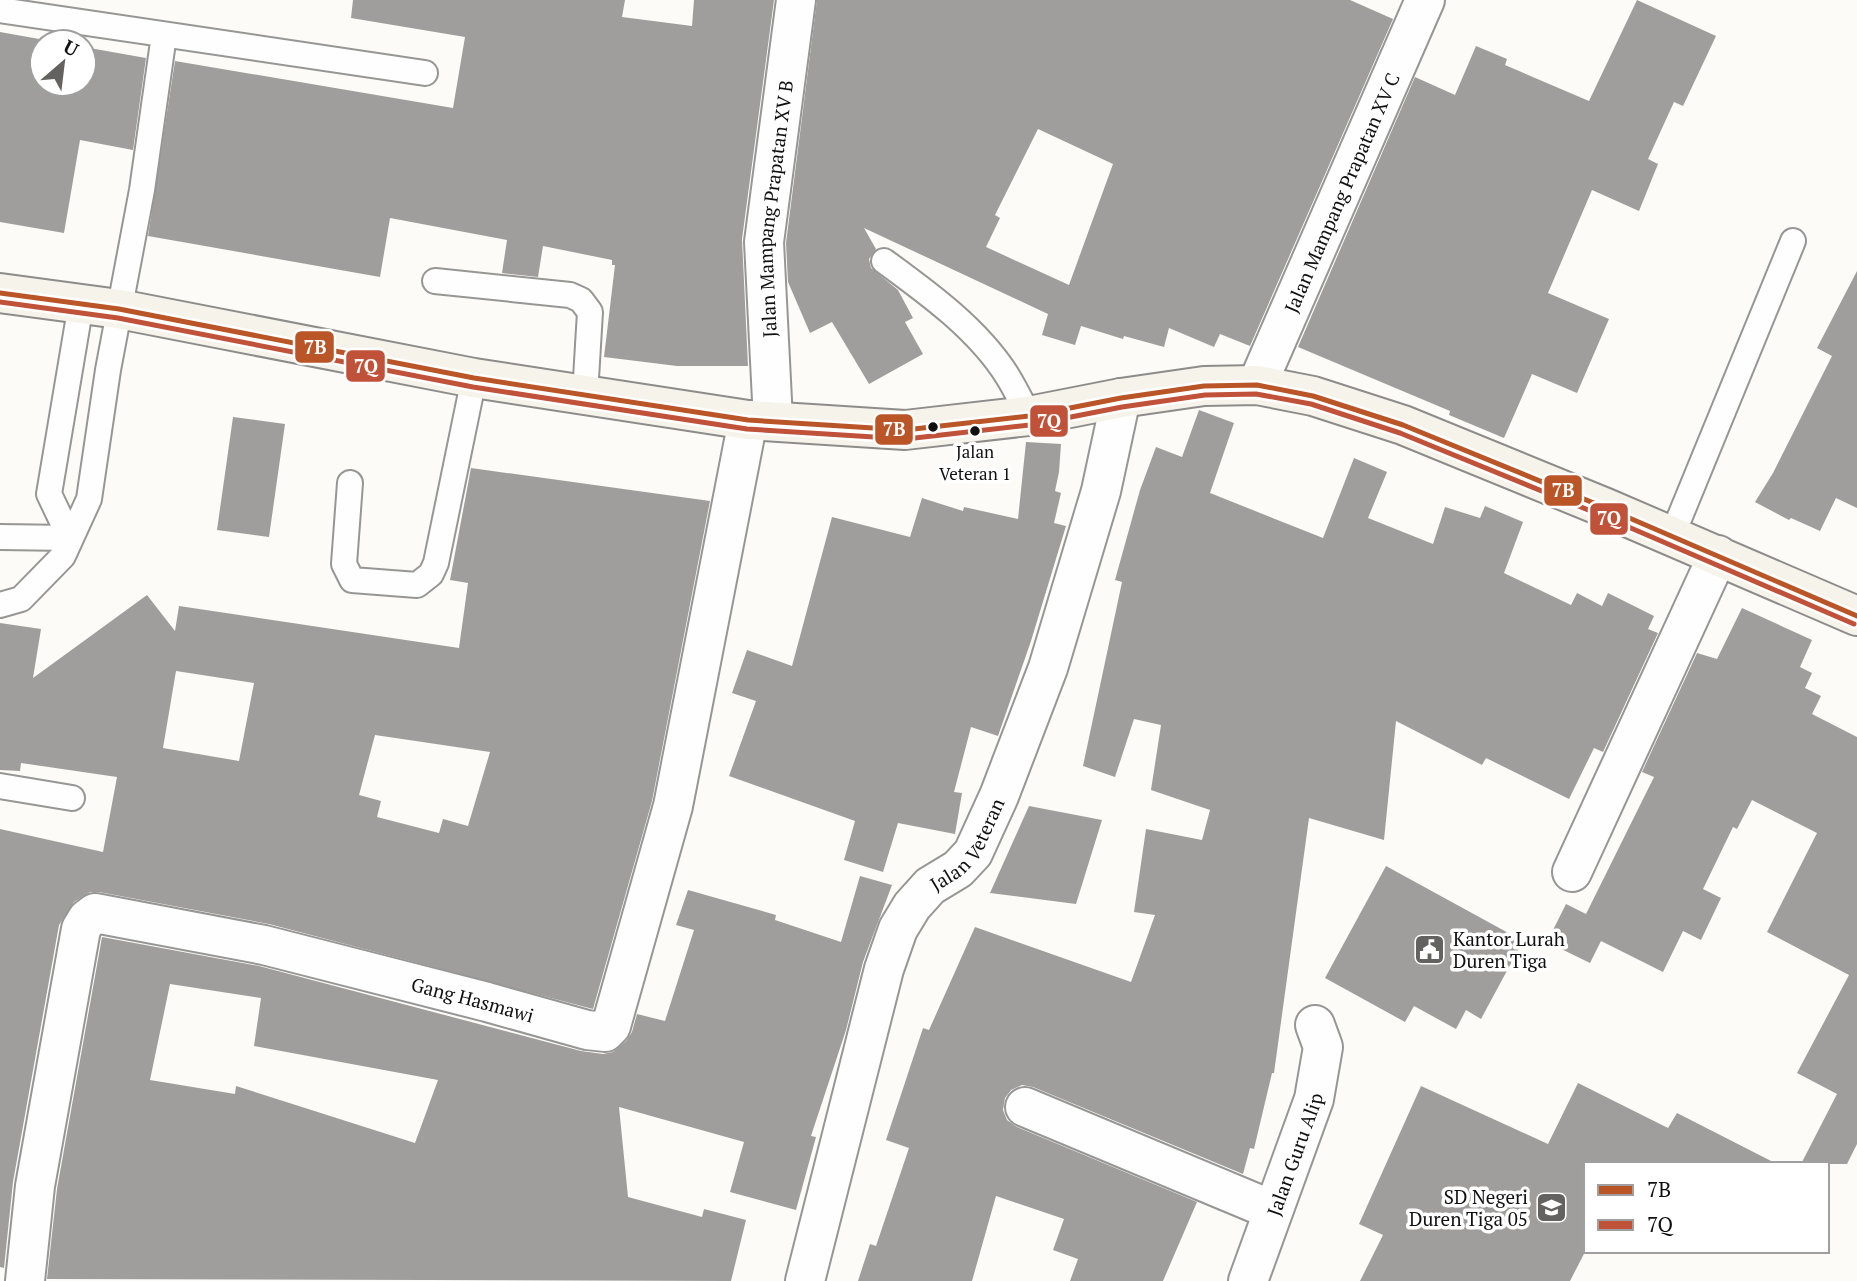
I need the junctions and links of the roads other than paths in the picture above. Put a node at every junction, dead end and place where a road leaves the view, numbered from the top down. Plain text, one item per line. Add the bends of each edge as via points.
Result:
1 (796, 0) edge
2 (1425, 0) edge
3 (0, 9) edge
4 (164, 35) junction
5 (425, 73) dead end
6 (1793, 240) dead end
7 (884, 261) dead end
8 (435, 281) dead end
9 (0, 293) edge
10 (81, 304) junction
11 (119, 309) junction
12 (474, 378) junction
13 (1257, 385) junction
14 (584, 395) junction
15 (1121, 398) junction
16 (1029, 416) junction
17 (761, 420) junction
18 (350, 483) dead end
19 (1672, 536) junction
20 (0, 537) edge
21 (70, 538) junction
22 (1718, 555) junction
23 (0, 605) edge
24 (1857, 617) edge
25 (0, 786) edge
26 (72, 798) dead end
27 (1572, 872) dead end
28 (1315, 1025) dead end
29 (1025, 1107) dead end
30 (1272, 1210) junction
31 (25, 1281) edge
32 (805, 1281) edge
33 (1248, 1281) edge

1 - 17 street, Jalan Mampang Prapatan XV B via 764,242
2 - 13 street, Jalan Mampang Prapatan XV C
3 - 4 lane
4 - 5 lane
4 - 11 lane
6 - 19 lane
7 - 16 lane via 938,301 985,348
8 - 14 lane via 570,295 581,300 590,312
9 - 10 main road
10 - 11 main road
10 - 21 lane via 48,494
11 - 12 main road
11 - 21 lane via 89,499
12 - 14 main road
12 - 18 lane via 436,563 417,585 352,580 344,564
13 - 15 main road via 1204,386
13 - 19 main road via 1313,396 1403,425
14 - 17 main road
15 - 16 main road
15 - 32 street, Jalan Veteran via 1101,491 1048,668 995,806 973,853 958,869 930,886 898,929
16 - 17 main road via 905,430
17 - 31 street, Gang Hasmawi via 673,806 611,1026 605,1032 587,1030 264,945 95,913 81,929 35,1186
19 - 22 main road
20 - 21 lane
21 - 23 lane via 63,556 44,578 21,599
22 - 24 main road
22 - 27 street
25 - 26 lane
28 - 30 street, Jalan Guru Alip via 1323,1047 1318,1082
29 - 30 street
30 - 33 street, Jalan Guru Alip

